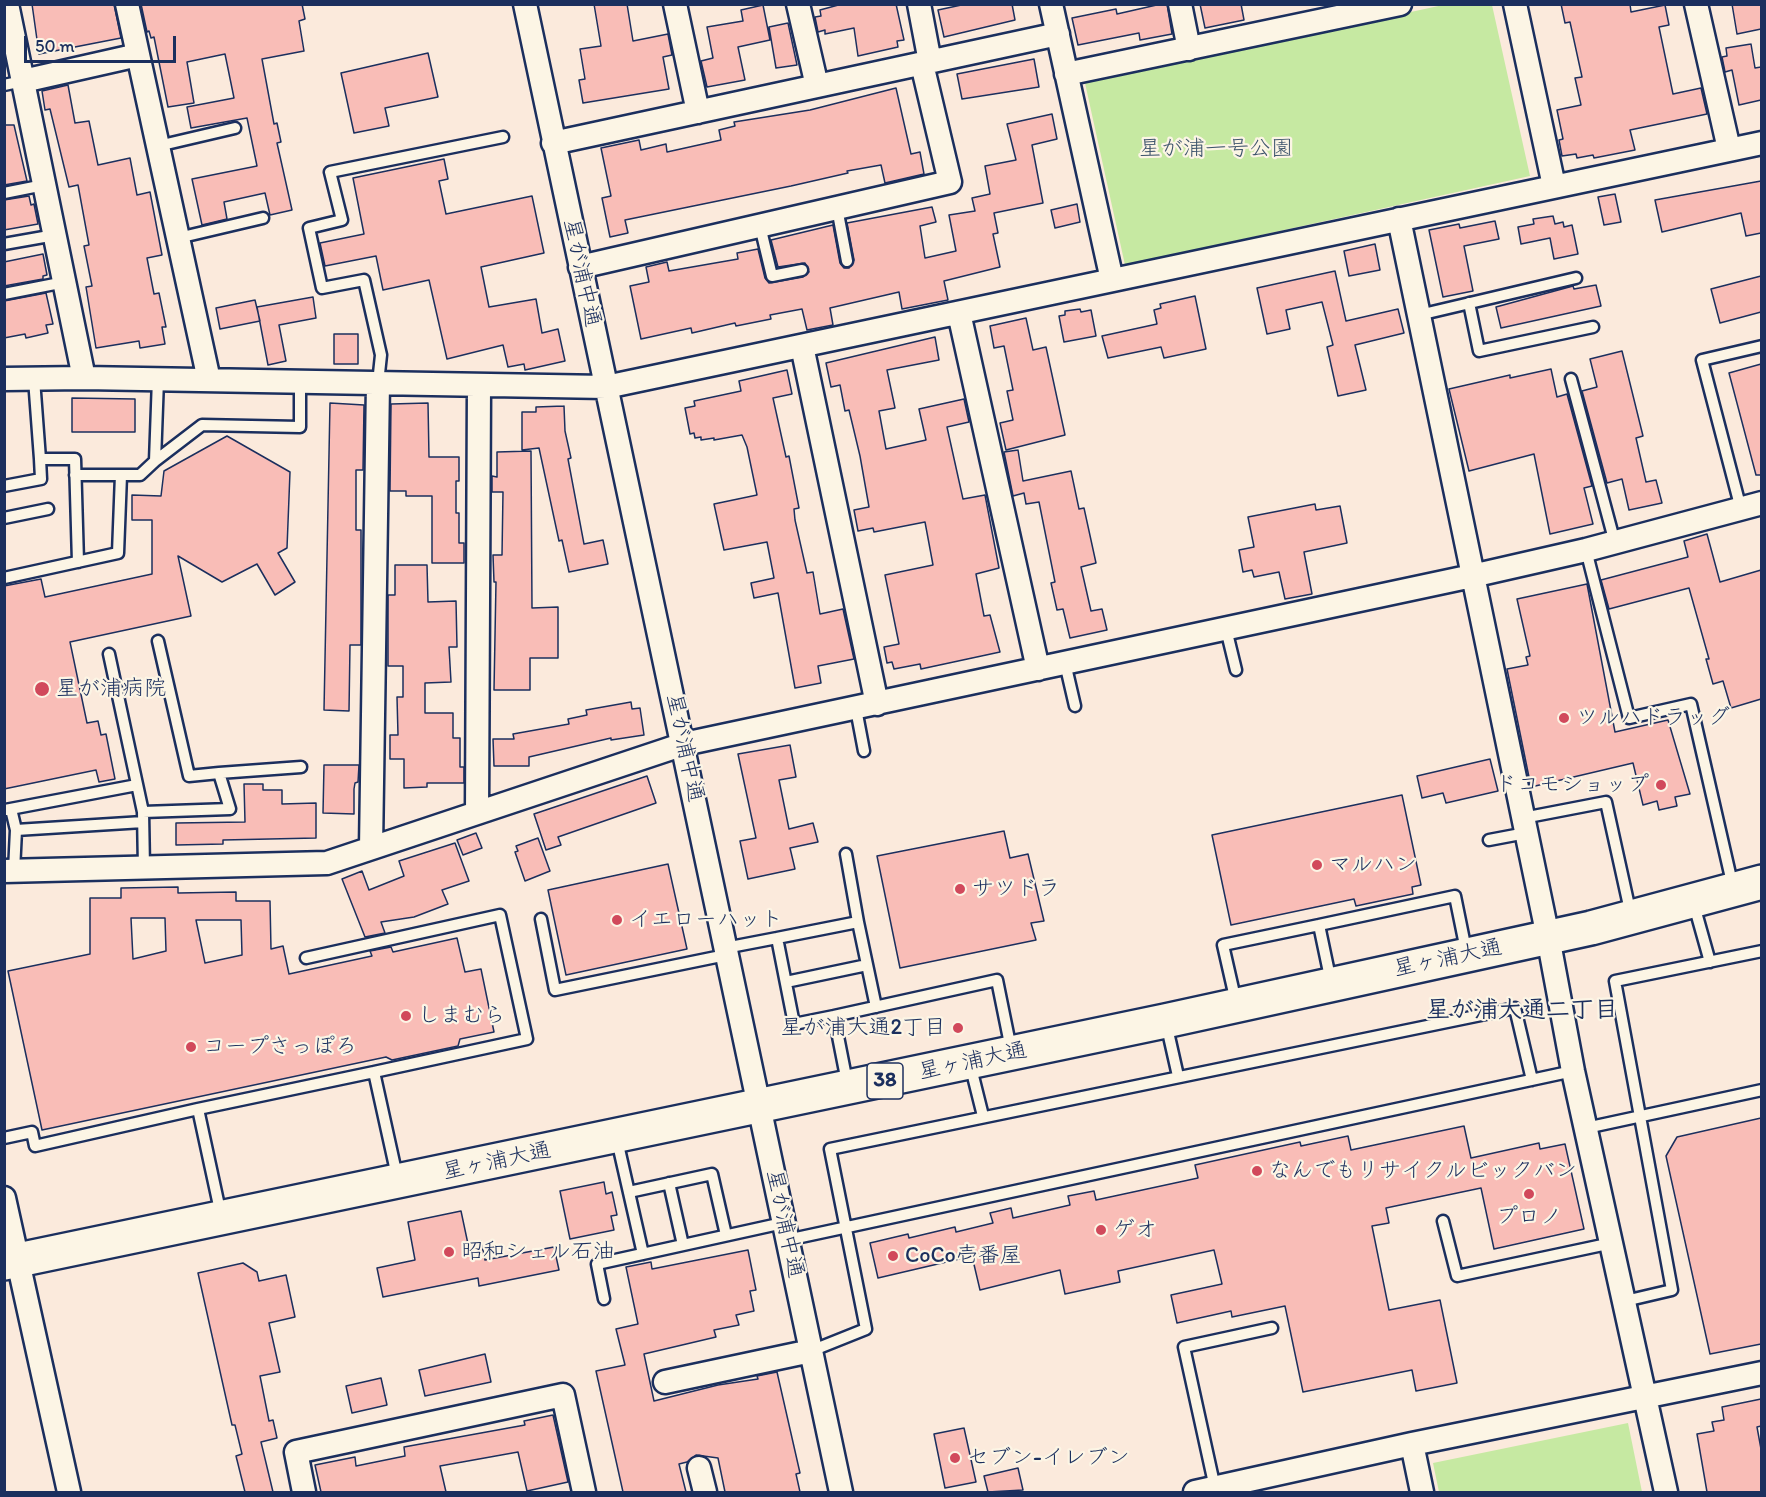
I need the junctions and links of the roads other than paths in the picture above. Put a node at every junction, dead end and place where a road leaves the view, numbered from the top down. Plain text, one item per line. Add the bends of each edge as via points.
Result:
1 (7, 4) edge
2 (127, 4) edge
3 (525, 4) edge
4 (675, 4) edge
5 (798, 4) edge
6 (919, 4) edge
7 (1051, 4) edge
8 (1180, 4) edge
9 (1400, 4) edge
10 (1515, 4) edge
11 (1696, 4) edge
12 (1306, 14) edge
13 (1058, 34) junction
14 (1189, 49) junction
15 (138, 55) junction
16 (926, 63) junction
17 (1066, 74) junction
18 (14, 83) edge
19 (817, 86) junction
20 (698, 112) junction
21 (234, 128) dead end
22 (503, 137) dead end
23 (554, 143) junction
24 (1761, 143) edge
25 (158, 146) junction
26 (1729, 149) junction
27 (44, 185) junction
28 (1554, 186) junction
29 (4, 193) edge
30 (837, 208) junction
31 (263, 218) dead end
32 (1399, 219) junction
33 (760, 226) junction
34 (55, 235) junction
35 (178, 238) junction
36 (4, 244) edge
37 (847, 261) dead end
38 (580, 267) junction
39 (802, 270) dead end
40 (1576, 278) dead end
41 (1112, 280) junction
42 (65, 282) junction
43 (4, 294) edge
44 (1469, 303) junction
45 (958, 313) junction
46 (1419, 315) junction
47 (1593, 327) dead end
48 (802, 346) junction
49 (1761, 346) edge
50 (84, 378) junction
51 (4, 379) edge
52 (34, 379) junction
53 (158, 379) junction
54 (1571, 379) dead end
55 (209, 380) junction
56 (300, 382) junction
57 (378, 383) junction
58 (479, 385) junction
59 (606, 387) junction
60 (40, 459) junction
61 (154, 461) junction
62 (75, 475) junction
63 (121, 475) junction
64 (4, 486) edge
65 (1751, 506) edge
66 (48, 509) dead end
67 (4, 518) edge
68 (1616, 543) junction
69 (1586, 550) junction
70 (78, 562) junction
71 (1472, 576) junction
72 (4, 578) edge
73 (1226, 629) junction
74 (158, 641) dead end
75 (109, 654) dead end
76 (1065, 663) junction
77 (1038, 669) junction
78 (1236, 670) dead end
79 (866, 706) junction
80 (1075, 706) dead end
81 (684, 744) junction
82 (864, 751) dead end
83 (301, 767) dead end
84 (219, 772) junction
85 (138, 785) junction
86 (8, 810) edge
87 (477, 813) junction
88 (143, 817) junction
89 (1524, 826) junction
90 (16, 830) junction
91 (1489, 840) dead end
92 (370, 848) junction
93 (846, 854) dead end
94 (144, 868) junction
95 (9, 871) edge
96 (1747, 886) edge
97 (1692, 901) junction
98 (1632, 917) junction
99 (541, 919) dead end
100 (858, 922) junction
101 (1319, 925) junction
102 (1548, 937) junction
103 (777, 938) junction
104 (1761, 951) edge
105 (726, 952) junction
106 (1467, 954) junction
107 (306, 958) dead end
108 (1710, 962) junction
109 (867, 965) junction
110 (786, 982) junction
111 (1332, 984) junction
112 (1236, 1005) junction
113 (876, 1007) junction
114 (834, 1016) junction
115 (1166, 1021) junction
116 (1012, 1054) junction
117 (969, 1062) junction
118 (1573, 1071) junction
119 (374, 1072) junction
120 (1178, 1076) junction
121 (1532, 1080) junction
122 (848, 1088) junction
123 (1761, 1090) edge
124 (759, 1108) junction
125 (198, 1109) junction
126 (982, 1116) junction
127 (1639, 1117) junction
128 (1586, 1128) junction
129 (617, 1137) junction
130 (4, 1138) edge
131 (398, 1182) junction
132 (669, 1183) junction
133 (629, 1192) junction
134 (4, 1198) edge
135 (222, 1218) junction
136 (1443, 1221) dead end
137 (844, 1227) junction
138 (785, 1231) junction
139 (726, 1235) junction
140 (1611, 1243) junction
141 (683, 1245) junction
142 (643, 1254) junction
143 (11, 1261) edge
144 (604, 1299) dead end
145 (1625, 1301) junction
146 (1272, 1328) dead end
147 (811, 1351) junction
148 (1761, 1373) edge
149 (664, 1382) dead end
150 (1646, 1398) junction
151 (1412, 1444) junction
152 (699, 1468) dead end
153 (1283, 1483) edge
154 (1205, 1490) edge
155 (69, 1492) edge
156 (304, 1492) edge
157 (584, 1492) edge
158 (705, 1492) edge
159 (841, 1492) edge
160 (1422, 1492) edge
161 (1666, 1492) edge

1 - 18 street
2 - 15 street
3 - 23 street, 星が浦中通
4 - 20 street
5 - 19 street
6 - 16 street
7 - 13 street
8 - 14 street
9 - 12 street
10 - 28 street
11 - 26 street
12 - 14 street
13 - 16 street
13 - 17 street
14 - 17 street
15 - 18 street
15 - 25 street
16 - 19 street
16 - 30 street via 950,182
17 - 41 street
18 - 27 street
19 - 20 street
20 - 23 street
21 - 25 lane
22 - 57 lane via 330,172 342,220 309,228 322,288 364,280 381,355
23 - 38 street, 星が浦中通
24 - 26 street
25 - 35 street
26 - 28 street
27 - 29 lane
27 - 34 street
28 - 32 street
30 - 33 street
30 - 37 lane
31 - 35 lane
32 - 41 street
32 - 46 street
33 - 38 street
33 - 39 lane via 772,276
34 - 36 lane
34 - 42 street
35 - 55 street
38 - 59 street, 星が浦中通
40 - 44 lane
41 - 45 street
42 - 43 lane
42 - 50 street
44 - 46 lane
44 - 47 lane via 1479,351
45 - 48 street
45 - 77 street
46 - 71 street
48 - 59 street
48 - 79 street
49 - 65 lane via 1702,360
50 - 52 street
50 - 53 street
51 - 52 street
52 - 60 lane
53 - 55 street
53 - 61 lane
54 - 68 lane
55 - 56 street
56 - 57 street
56 - 61 lane via 300,427 202,425
57 - 58 street
57 - 92 street
58 - 59 street
58 - 87 street
59 - 81 street, 星が浦中通
60 - 62 lane via 75,459
60 - 64 lane via 41,479
61 - 63 lane via 140,475
62 - 63 lane
62 - 70 lane
63 - 70 lane via 118,553
65 - 68 street
66 - 67 lane
68 - 69 street
69 - 71 street
69 - 96 lane via 1629,718 1691,704
70 - 72 lane
71 - 73 street
71 - 89 street
73 - 76 street
73 - 78 lane
74 - 84 lane via 189,776
75 - 85 lane
76 - 77 street
76 - 80 lane
77 - 79 street
79 - 81 street
79 - 82 lane
81 - 87 street
81 - 105 street, 星が浦中通
83 - 84 lane
84 - 88 lane via 230,809
85 - 86 lane
85 - 88 lane
86 - 90 lane
87 - 92 street
88 - 90 lane
88 - 94 lane
89 - 91 lane
89 - 98 lane via 1606,802
89 - 102 street
90 - 95 lane
92 - 94 street via 327,863
93 - 100 lane
94 - 95 street
96 - 97 highway, 星ヶ浦大通 / 38
97 - 98 highway, 星ヶ浦大通 / 38
97 - 108 lane
98 - 102 highway, 星ヶ浦大通 / 38
99 - 105 lane via 555,990
100 - 103 lane
100 - 109 lane
101 - 106 lane via 1455,896
101 - 111 lane
101 - 112 lane via 1223,945
102 - 106 highway, 星ヶ浦大通 / 38
102 - 118 street
103 - 105 lane
103 - 110 lane
104 - 108 lane
105 - 124 street, 星が浦中通
106 - 111 highway, 星ヶ浦大通 / 38
107 - 119 lane via 500,915 527,1039
108 - 127 lane via 1615,981
109 - 110 lane
109 - 113 lane
110 - 114 lane via 794,1024
111 - 112 highway, 星ヶ浦大通 / 38
112 - 115 highway, 星ヶ浦大通 / 38
113 - 114 lane
113 - 116 lane via 997,980
114 - 122 lane
115 - 116 highway, 星ヶ浦大通 / 38
115 - 120 lane
116 - 117 highway, 星ヶ浦大通 / 38
117 - 122 highway, 星ヶ浦大通 / 38
117 - 126 lane
118 - 121 lane
118 - 128 street
119 - 125 lane
119 - 131 lane
120 - 121 lane via 1515,1008
120 - 126 lane
121 - 137 lane
122 - 124 highway, 星ヶ浦大通 / 38
123 - 127 lane
124 - 129 highway, 星ヶ浦大通 / 38
124 - 138 street, 星が浦中通
125 - 130 lane via 35,1146 32,1132
125 - 135 lane
126 - 137 lane via 830,1149
127 - 128 lane
127 - 145 lane via 1672,1290
128 - 140 street
129 - 131 highway, 星ヶ浦大通 / 38
129 - 133 lane
131 - 135 highway, 星ヶ浦大通 / 38
132 - 133 lane
132 - 139 lane via 712,1174
132 - 141 lane
133 - 142 lane
134 - 143 street
135 - 143 highway, 星ヶ浦大通 / 38
136 - 140 lane via 1457,1276
137 - 138 lane
137 - 147 lane via 866,1329
138 - 139 lane
138 - 147 street, 星が浦中通
139 - 141 lane
140 - 145 street
141 - 142 lane
142 - 144 lane via 597,1264
143 - 155 street
145 - 150 street
146 - 154 lane via 1184,1347
147 - 149 street
147 - 159 street, 星が浦中通
148 - 150 street
150 - 151 street
150 - 161 street
151 - 153 street
151 - 160 street
152 - 158 street
153 - 154 street
156 - 157 street via 296,1452 563,1395

